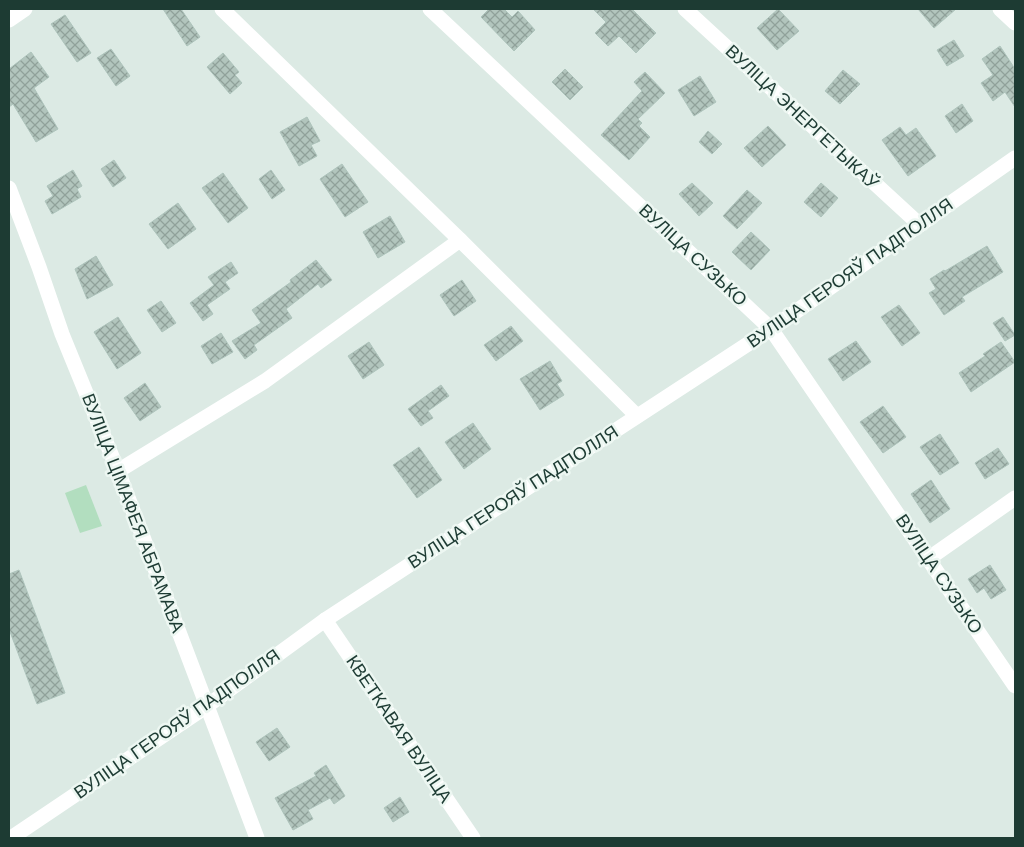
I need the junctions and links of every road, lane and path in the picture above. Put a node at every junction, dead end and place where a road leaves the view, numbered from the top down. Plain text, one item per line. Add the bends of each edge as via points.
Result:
1 (25, 9) edge
2 (222, 9) edge
3 (430, 9) edge
4 (685, 9) edge
5 (1000, 9) edge
6 (9, 20) edge
7 (1015, 23) edge
8 (1015, 158) edge
9 (9, 188) edge
10 (920, 225) junction
11 (460, 240) junction
12 (771, 329) junction
13 (637, 416) junction
14 (118, 471) junction
15 (1015, 498) edge
16 (928, 559) junction
17 (325, 620) junction
18 (1015, 686) edge
19 (207, 706) junction
20 (11, 838) edge
21 (257, 838) edge
22 (472, 838) edge

1 - 6 street
2 - 11 street
3 - 12 street, ВУЛІЦА СУЗЬКО
4 - 10 street, ВУЛІЦА ЭНЕРГЕТЫКАЎ
5 - 7 street
8 - 10 street, ВУЛІЦА ГЕРОЯЎ ПАДПОЛЛЯ
9 - 14 street, ВУЛІЦА ЦІМАФЕЯ АБРАМАВА via 62,334
10 - 12 street, ВУЛІЦА ГЕРОЯЎ ПАДПОЛЛЯ
11 - 13 street
11 - 14 street via 265,381
12 - 13 street, ВУЛІЦА ГЕРОЯЎ ПАДПОЛЛЯ
12 - 16 street, ВУЛІЦА СУЗЬКО
13 - 17 street, ВУЛІЦА ГЕРОЯЎ ПАДПОЛЛЯ
14 - 19 street, ВУЛІЦА ЦІМАФЕЯ АБРАМАВА
15 - 16 street
16 - 18 street, ВУЛІЦА СУЗЬКО
17 - 19 street, ВУЛІЦА ГЕРОЯЎ ПАДПОЛЛЯ
17 - 22 street, КВЕТКАВАЯ ВУЛІЦА
19 - 20 street, ВУЛІЦА ГЕРОЯЎ ПАДПОЛЛЯ
19 - 21 street, ВУЛІЦА ЦІМАФЕЯ АБРАМАВА

